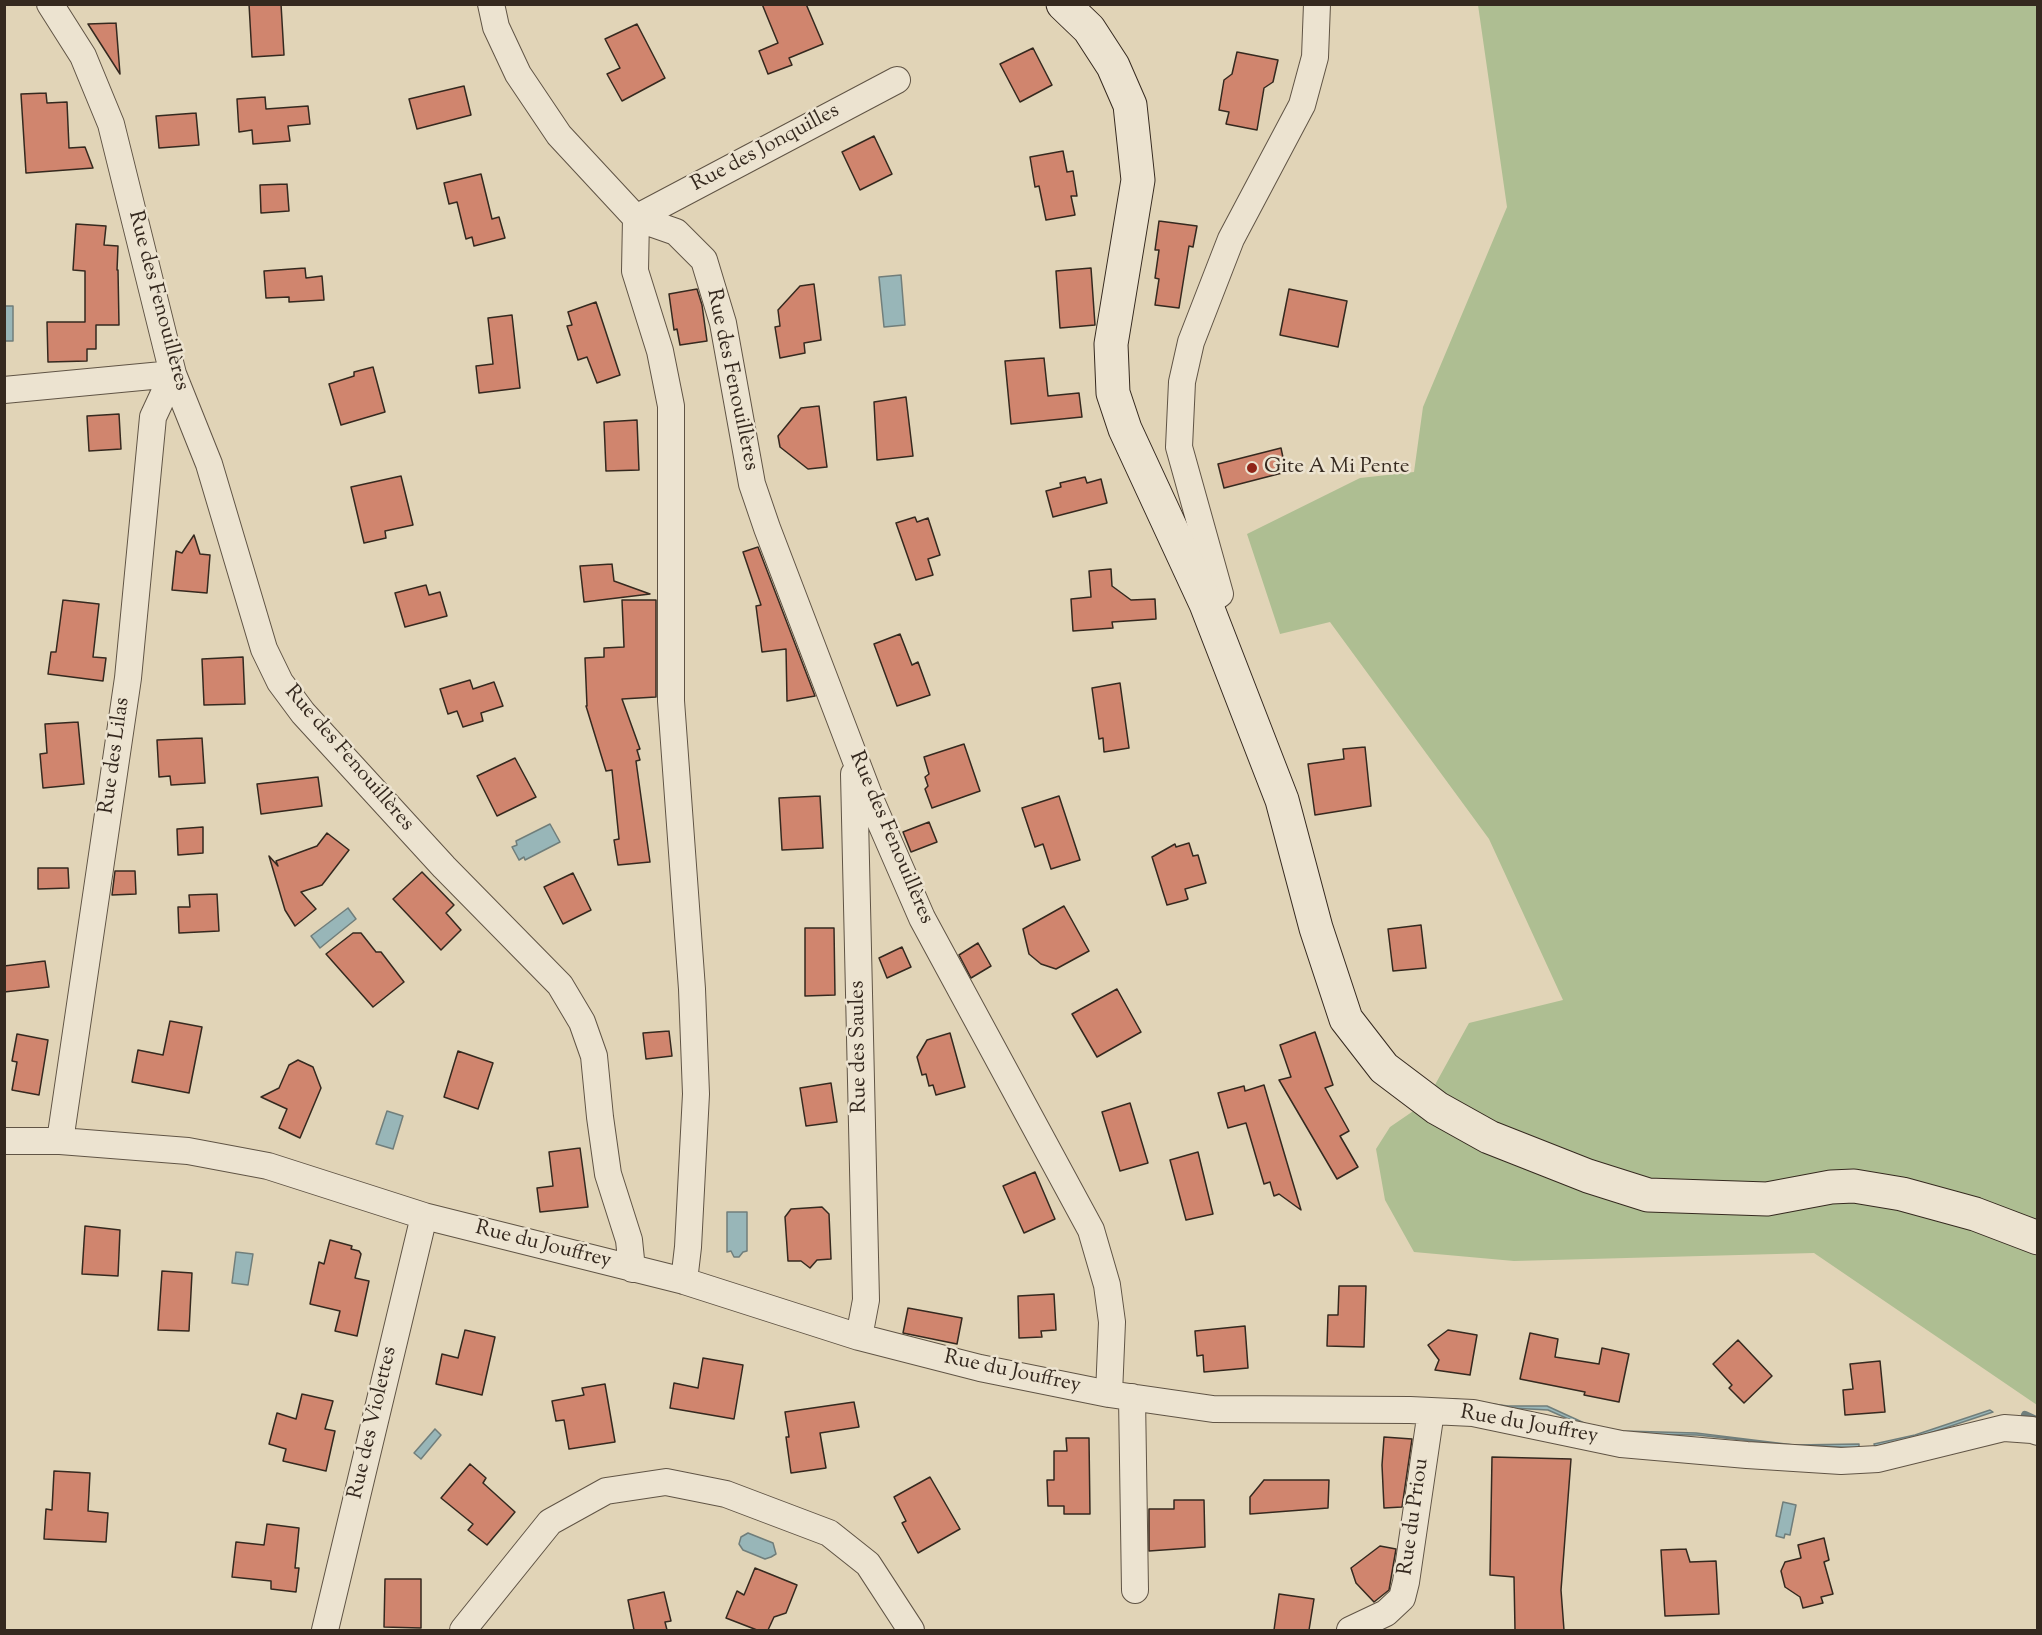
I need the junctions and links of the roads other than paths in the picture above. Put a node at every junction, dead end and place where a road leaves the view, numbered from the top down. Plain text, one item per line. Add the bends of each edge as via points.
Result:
1 (50, 4) edge
2 (491, 4) edge
3 (1063, 4) edge
4 (1317, 4) edge
5 (897, 80) dead end
6 (636, 219) junction
7 (173, 374) junction
8 (4, 390) edge
9 (1206, 604) junction
10 (854, 756) junction
11 (4, 1141) edge
12 (60, 1141) junction
13 (424, 1216) junction
14 (2037, 1238) edge
15 (632, 1269) junction
16 (684, 1281) junction
17 (859, 1337) junction
18 (1120, 1395) junction
19 (1431, 1411) junction
20 (2037, 1432) edge
21 (1135, 1590) dead end
22 (325, 1630) edge
23 (463, 1630) edge
24 (911, 1630) edge
25 (1350, 1630) edge

1 - 7 street, Rue des Fenouillères via 83,56 111,123
2 - 6 street via 496,27 518,74 559,135
3 - 9 street via 1089,29 1113,66 1130,105 1138,180 1111,345 1113,393 1125,429
4 - 9 street via 1315,57 1302,105 1232,239 1191,342 1182,382 1179,447 1220,594
5 - 6 street, Rue des Jonquilles
6 - 10 street, Rue des Fenouillères via 676,232 704,260 723,323 752,484
6 - 16 street via 635,271 660,351 671,406 671,701 696,1094
7 - 8 street
7 - 12 street, Rue des Lilas via 153,417 128,678
7 - 15 street, Rue des Fenouillères via 209,464 264,649 280,682 303,713 436,858 560,985 582,1022 594,1056 608,1174 629,1240
9 - 14 street via 1282,800 1316,928 1346,1019 1384,1068 1437,1108 1489,1137 1648,1195 1767,1199 1831,1186 1854,1186 1902,1194 1975,1214
10 - 17 street, Rue des Saules via 866,1300
10 - 18 street, Rue des Fenouillères via 922,918 1091,1230 1107,1285
11 - 12 street, Rue du Jouffrey
12 - 13 street, Rue du Jouffrey via 188,1151 268,1166
13 - 15 street, Rue du Jouffrey
13 - 22 street, Rue des Violettes
15 - 16 street, Rue du Jouffrey
16 - 17 street, Rue du Jouffrey
17 - 18 street, Rue du Jouffrey via 980,1368
18 - 19 street, Rue du Jouffrey via 1213,1409
18 - 21 street, Rue des Fenouillères
19 - 20 street, Rue du Jouffrey via 1473,1413 1622,1444 1841,1461 1878,1459 2004,1428
19 - 25 street, Rue du Priou via 1402,1598 1386,1613
23 - 24 street via 550,1522 606,1491 666,1482 726,1494 829,1533 868,1564

